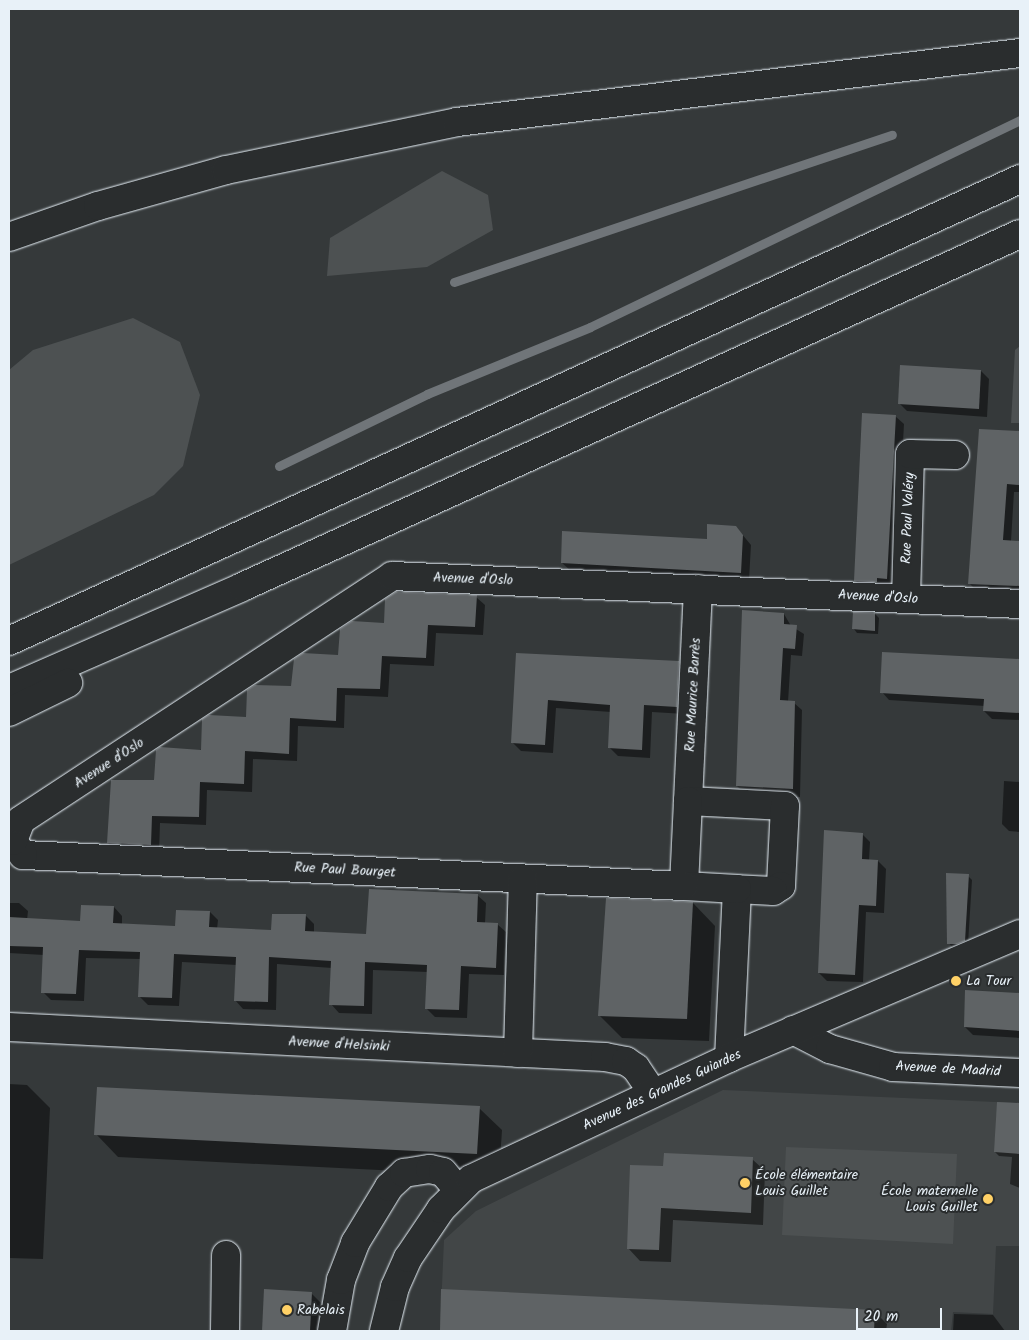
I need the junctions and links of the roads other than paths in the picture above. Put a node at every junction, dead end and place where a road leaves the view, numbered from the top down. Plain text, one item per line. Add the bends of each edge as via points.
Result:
1 (1020, 53) edge
2 (1020, 179) edge
3 (1020, 234) edge
4 (9, 237) edge
5 (955, 455) dead end
6 (242, 587) junction
7 (698, 589) junction
8 (906, 598) junction
9 (1020, 604) edge
10 (9, 641) edge
11 (9, 690) edge
12 (9, 712) edge
13 (688, 801) junction
14 (13, 842) joint
15 (523, 879) junction
16 (684, 886) junction
17 (737, 889) junction
18 (1020, 934) edge
19 (9, 1027) edge
20 (793, 1030) junction
21 (518, 1053) junction
22 (729, 1058) junction
23 (1020, 1073) edge
24 (653, 1094) junction
25 (458, 1190) junction
26 (226, 1255) dead end
27 (225, 1331) edge
28 (332, 1331) edge
29 (384, 1331) edge

1 - 4 main road via 457,122 226,170 98,206
2 - 10 main road
3 - 6 main road
5 - 8 main road, Rue Paul Valéry via 910,454
6 - 11 main road
6 - 12 main road via 84,676
7 - 8 main road, Avenue d'Oslo
7 - 13 main road, Rue Maurice Barrès
7 - 14 main road, Avenue d'Oslo via 392,576 21,820
8 - 9 main road, Avenue d'Oslo
13 - 16 main road, Rue Maurice Barrès
13 - 17 main road via 785,806 781,886 773,891
14 - 15 main road, Rue Paul Bourget via 23,855
15 - 16 main road, Rue Paul Bourget
15 - 21 main road
16 - 17 main road
17 - 22 main road
18 - 20 main road, Avenue des Grandes Guiardes
19 - 21 main road, Avenue d'Helsinki
20 - 22 main road, Avenue des Grandes Guiardes
20 - 23 main road, Avenue de Madrid via 830,1049 893,1067
21 - 24 main road, Avenue d'Helsinki via 626,1061 636,1068
22 - 24 main road, Avenue des Grandes Guiardes
24 - 25 main road, Avenue des Grandes Guiardes via 490,1170
25 - 28 main road via 443,1172 430,1169 404,1173 388,1188 355,1243 341,1280
25 - 29 main road, Avenue des Grandes Guiardes via 424,1230 408,1258 395,1287
26 - 27 main road

